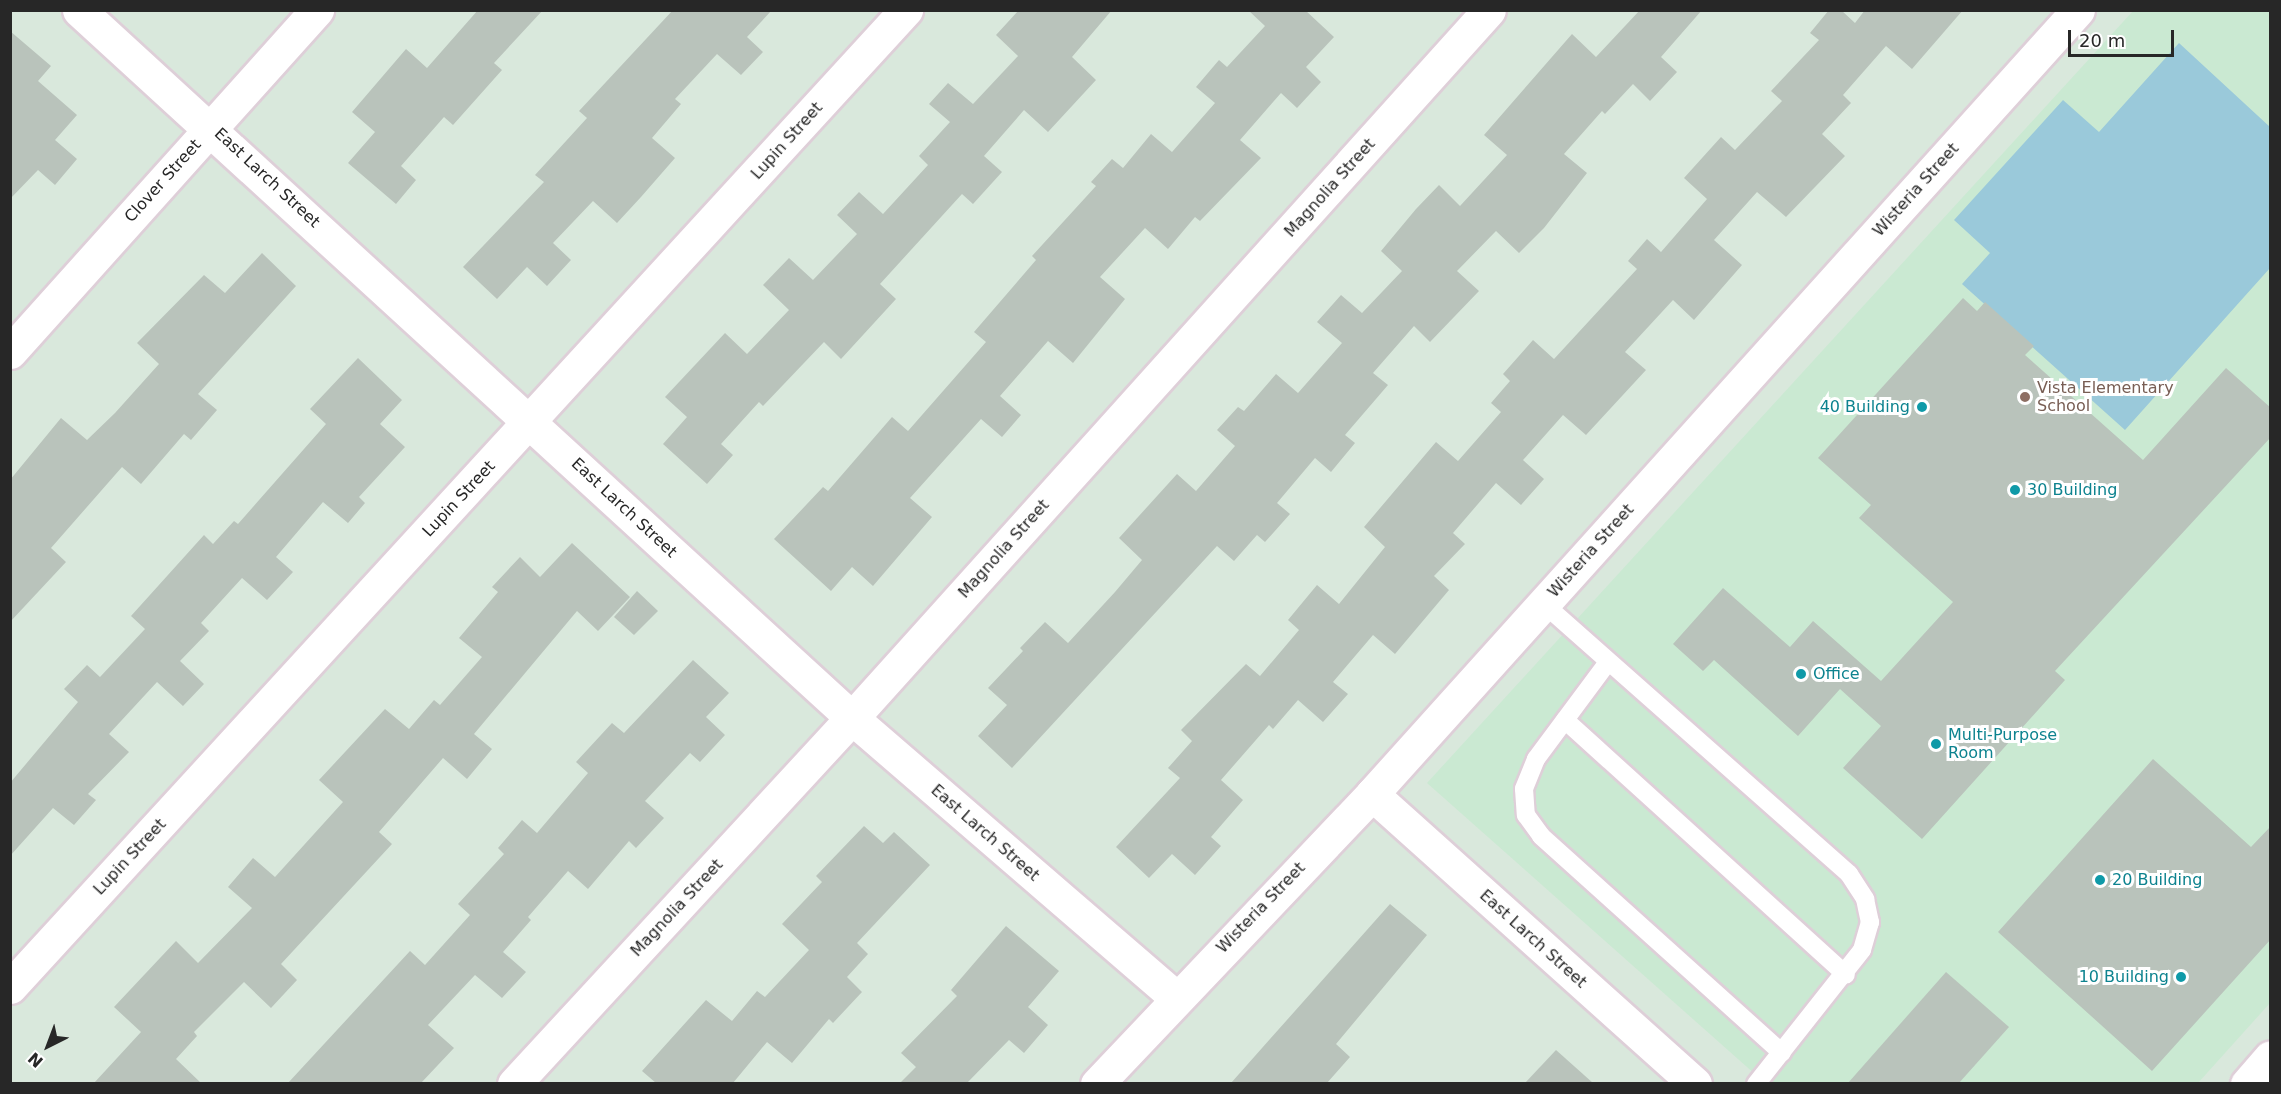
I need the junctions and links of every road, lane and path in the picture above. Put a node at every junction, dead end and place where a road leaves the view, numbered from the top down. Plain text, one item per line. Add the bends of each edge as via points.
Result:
1 (80, 10) edge
2 (317, 10) edge
3 (906, 10) edge
4 (1489, 10) edge
5 (2078, 10) edge
6 (212, 126) junction
7 (10, 352) edge
8 (530, 422) junction
9 (1544, 604) junction
10 (1608, 662) junction
11 (852, 718) junction
12 (1565, 720) junction
13 (1372, 794) junction
14 (1846, 975) junction
15 (10, 987) edge
16 (1175, 997) junction
17 (1782, 1053) junction
18 (2271, 1058) edge
19 (1688, 1081) edge
20 (514, 1083) edge
21 (1097, 1083) edge
22 (1756, 1083) edge
23 (2247, 1083) edge

1 - 6 street, East Larch Street
2 - 6 street, Clover Street
3 - 8 street, Lupin Street
4 - 11 street, Magnolia Street
5 - 9 street, Wisteria Street
6 - 7 street, Clover Street
6 - 8 street, East Larch Street
8 - 11 street, East Larch Street
8 - 15 street, Lupin Street
9 - 10 lane
9 - 13 street, Wisteria Street
10 - 12 lane
10 - 14 lane via 1849,874 1865,898 1870,922
11 - 16 street, East Larch Street
11 - 20 street, Magnolia Street
12 - 14 lane
12 - 17 lane via 1536,759 1524,789 1526,815 1541,836
13 - 16 street, Wisteria Street
13 - 19 street, East Larch Street
14 - 17 lane
16 - 21 street, Wisteria Street
17 - 22 lane
18 - 23 street

